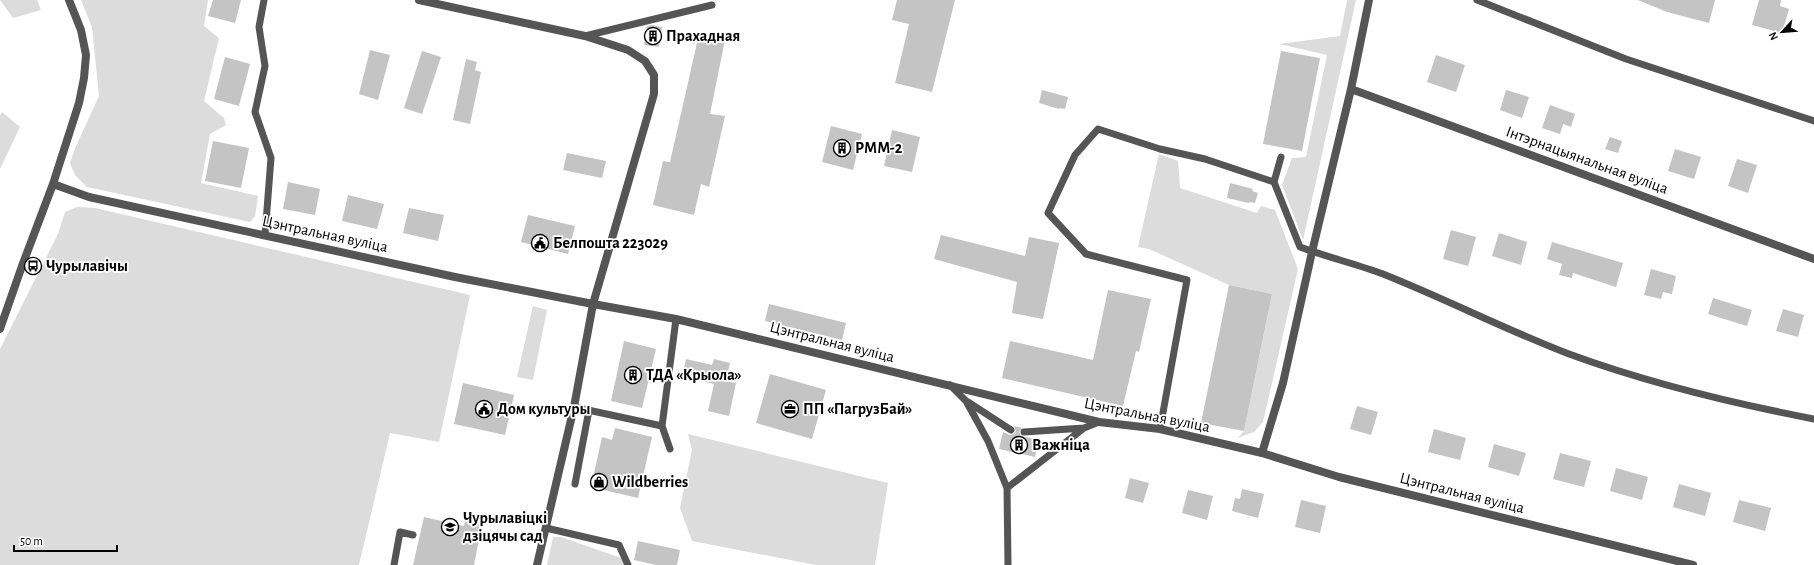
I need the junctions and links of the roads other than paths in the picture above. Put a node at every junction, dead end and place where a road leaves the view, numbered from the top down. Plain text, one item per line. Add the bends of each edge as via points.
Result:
1 (69, 0) edge
2 (264, 0) edge
3 (419, 0) edge
4 (1369, 0) edge
5 (1477, 0) edge
6 (712, 5) dead end
7 (585, 36) junction
8 (1351, 89) junction
9 (1814, 121) edge
10 (1281, 157) dead end
11 (1274, 182) junction
12 (53, 184) junction
13 (265, 236) junction
14 (1312, 252) junction
15 (1814, 259) edge
16 (593, 304) junction
17 (676, 319) junction
18 (0, 329) edge
19 (950, 385) junction
20 (966, 401) junction
21 (574, 407) junction
22 (589, 410) junction
23 (1814, 419) edge
24 (1099, 422) junction
25 (662, 426) junction
26 (1084, 428) junction
27 (1160, 429) junction
28 (1012, 430) dead end
29 (1024, 432) dead end
30 (670, 450) dead end
31 (1262, 453) junction
32 (575, 484) dead end
33 (1007, 488) junction
34 (546, 528) junction
35 (413, 535) dead end
36 (394, 565) edge
37 (537, 565) edge
38 (628, 565) edge
39 (1008, 565) edge
40 (1693, 565) edge

1 - 12 street via 81,30 86,55 84,78 79,103
2 - 13 lane via 259,27 265,66 255,112 271,158
3 - 7 street
4 - 8 street
5 - 9 lane via 1626,59
6 - 7 lane
7 - 16 street via 628,50 645,61 654,75 654,94
8 - 14 street
8 - 15 street, Інтэрнацыянальная вуліца
10 - 11 lane
11 - 14 lane via 1300,247
11 - 27 lane via 1205,159 1160,149 1098,129 1075,155 1048,213 1086,254 1187,280
12 - 13 street, Цэнтральная вуліца via 89,197
12 - 18 street
13 - 16 street, Цэнтральная вуліца
14 - 23 lane via 1384,274 1569,354 1649,380 1770,411
14 - 31 street via 1284,384
16 - 17 street, Цэнтральная вуліца
16 - 21 street
17 - 19 street, Цэнтральная вуліца
17 - 25 lane
19 - 20 lane
19 - 24 street, Цэнтральная вуліца
20 - 28 lane
20 - 33 lane via 988,441
21 - 22 lane
21 - 34 street
22 - 25 lane
22 - 32 lane
24 - 26 lane
24 - 27 street, Цэнтральная вуліца
25 - 30 lane
26 - 29 lane
26 - 33 lane
27 - 31 street, Цэнтральная вуліца
31 - 40 street, Цэнтральная вуліца via 1339,477
33 - 39 lane
34 - 37 street
34 - 38 lane via 619,545
35 - 36 lane via 400,532

